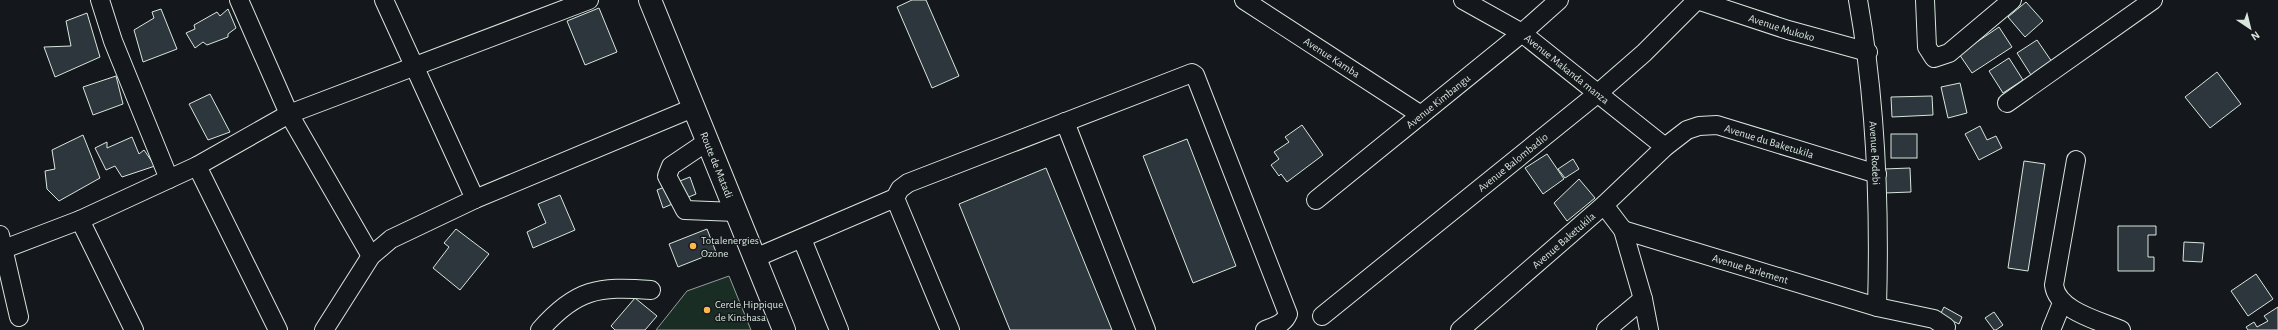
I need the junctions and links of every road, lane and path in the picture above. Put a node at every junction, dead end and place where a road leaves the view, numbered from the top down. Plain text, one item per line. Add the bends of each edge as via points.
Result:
1 (100, 0) edge
2 (239, 0) edge
3 (384, 0) edge
4 (589, 0) edge
5 (650, 0) edge
6 (1244, 0) edge
7 (1463, 0) edge
8 (1559, 0) edge
9 (1697, 0) edge
10 (1858, 0) edge
11 (1925, 0) edge
12 (2012, 0) edge
13 (2153, 0) edge
14 (1522, 33) junction
15 (1868, 52) junction
16 (414, 66) junction
17 (1597, 94) junction
18 (2006, 103) dead end
19 (694, 108) junction
20 (289, 114) junction
21 (1421, 115) junction
22 (1065, 122) junction
23 (708, 141) junction
24 (1665, 147) junction
25 (2076, 160) dead end
26 (197, 166) junction
27 (1877, 174) junction
28 (169, 179) junction
29 (895, 198) junction
30 (475, 199) junction
31 (1316, 200) dead end
32 (1604, 205) junction
33 (736, 212) junction
34 (80, 220) junction
35 (1623, 230) junction
36 (802, 239) junction
37 (2, 242) edge
38 (371, 256) junction
39 (755, 258) junction
40 (650, 290) dead end
41 (1643, 299) junction
42 (2062, 303) junction
43 (1878, 307) junction
44 (1322, 316) dead end
45 (19, 317) dead end
46 (1946, 327) dead end
47 (134, 330) edge
48 (278, 330) edge
49 (324, 330) edge
50 (540, 330) edge
51 (784, 330) edge
52 (839, 330) edge
53 (950, 330) edge
54 (1146, 330) edge
55 (1265, 330) edge
56 (1460, 330) edge
57 (1606, 330) edge
58 (1649, 330) edge
59 (2052, 330) edge
60 (2121, 330) edge

1 - 28 street via 113,41
2 - 20 street
3 - 16 street
4 - 16 street
5 - 19 main road, Route de Matadi
6 - 21 street, Avenue Kamba
7 - 14 street, Avenue Makanda manza
8 - 14 street, Avenue Kimbangu
9 - 15 street, Avenue Mukoko via 1788,30
9 - 17 street, Avenue Balombadio via 1644,53
10 - 15 street, Avenue Rodebi
11 - 12 street via 1927,47 1934,58 1948,53
13 - 18 street
14 - 17 street, Avenue Makanda manza
14 - 21 street, Avenue Kimbangu
15 - 27 street, Avenue Rodebi
16 - 20 street
16 - 30 street
17 - 24 street, Avenue Makanda manza
17 - 44 street, Avenue Balombadio
19 - 23 main road, Route de Matadi
19 - 30 street
20 - 26 street
20 - 38 street
21 - 31 street, Avenue Kimbangu
22 - 29 street via 908,183 900,189
22 - 54 street
22 - 55 street via 1187,73 1196,75 1288,314 1286,320
23 - 33 main road, Route de Matadi
23 - 33 street via 671,166 667,176 685,210
24 - 27 street, Avenue du Baketukila via 1693,128 1717,125
24 - 32 street, Avenue Baketukila
25 - 42 street via 2054,285 2055,293
26 - 28 street
26 - 48 street
27 - 43 street, Avenue Rodebi
28 - 34 street
29 - 36 street
29 - 53 street
30 - 38 street via 391,239
32 - 35 street
32 - 56 street, Avenue Baketukila
33 - 39 main road, Route de Matadi
34 - 37 street
34 - 47 street
35 - 41 street
35 - 43 street, Avenue Parlement
36 - 39 street
36 - 52 street
37 - 45 street
38 - 49 street
39 - 51 main road, Route de Matadi
40 - 50 street via 615,287 583,295 558,310
41 - 57 street
41 - 58 street
42 - 59 street
42 - 60 street
43 - 46 street, Avenue Parlement via 1934,318

